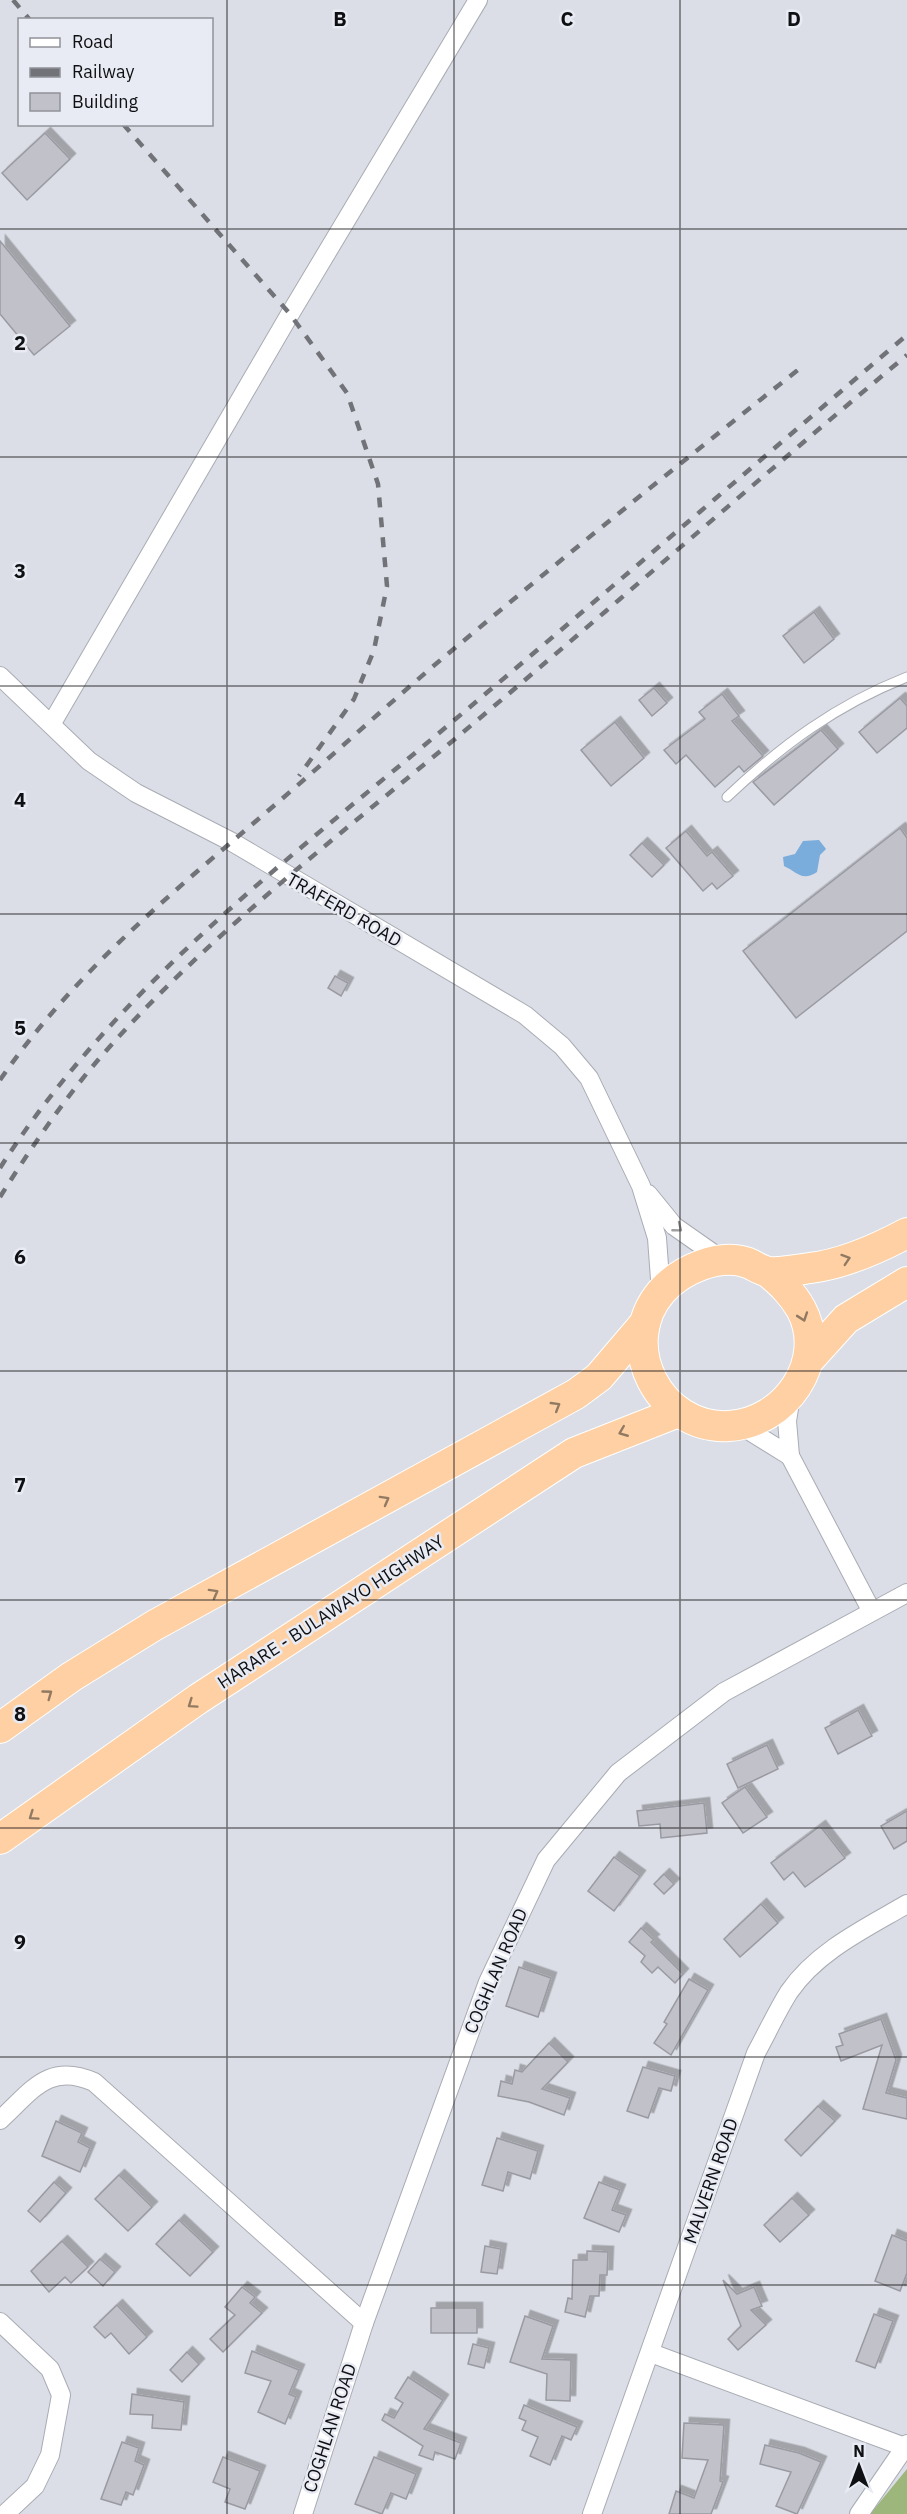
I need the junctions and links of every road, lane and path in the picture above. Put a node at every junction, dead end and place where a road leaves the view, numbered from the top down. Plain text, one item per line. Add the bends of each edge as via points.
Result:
1 (478, 0) edge
2 (0, 675) edge
3 (907, 677) edge
4 (52, 723) junction
5 (727, 797) dead end
6 (641, 1186) junction
7 (907, 1233) edge
8 (724, 1261) junction
9 (768, 1272) junction
10 (907, 1282) edge
11 (660, 1293) junction
12 (645, 1323) junction
13 (808, 1361) junction
14 (791, 1396) junction
15 (678, 1412) junction
16 (741, 1425) junction
17 (790, 1456) junction
18 (907, 1593) edge
19 (871, 1610) junction
20 (0, 1728) edge
21 (0, 1839) edge
22 (907, 1904) edge
23 (0, 2120) edge
24 (0, 2322) edge
25 (364, 2323) junction
26 (651, 2353) junction
27 (906, 2445) edge
28 (5, 2514) edge
29 (303, 2514) edge
30 (592, 2514) edge
31 (859, 2514) edge

1 - 4 street
2 - 4 street, TRAFERD ROAD
3 - 5 lane via 833,712 772,754
4 - 6 street, TRAFERD ROAD via 89,761 136,793 232,842 525,1015 562,1046 589,1078
6 -> 8 street, TRAFERD ROAD via 674,1226
6 - 11 street, TRAFERD ROAD via 657,1238
9 -> 7 highway via 846,1260
8 - 9 highway via 747,1263
8 - 11 highway via 700,1265 678,1276
9 -> 13 highway via 788,1289 802,1310 809,1335
10 - 13 highway via 846,1319
11 - 12 highway
12 - 15 highway via 643,1348 648,1372 660,1394
20 -> 12 highway via 155,1625 576,1394 599,1377
13 - 14 highway
14 - 16 highway via 777,1410
14 - 17 street via 787,1422
15 - 16 highway via 719,1427
15 -> 21 highway, HARARE - BULAWAYO HIGHWAY via 574,1453 198,1699
16 - 17 street
17 - 19 street
18 - 19 street, COGHLAN ROAD
19 - 25 street, COGHLAN ROAD via 724,1692 618,1773 546,1860 488,1982
22 - 26 street, MALVERN ROAD via 817,1961 790,1991 756,2053
23 - 25 street via 42,2082 58,2074 75,2074 94,2082
24 - 28 street via 50,2369 61,2395 50,2455 35,2486
25 - 29 street, COGHLAN ROAD
26 - 27 street
26 - 30 street, MALVERN ROAD
27 - 31 street

